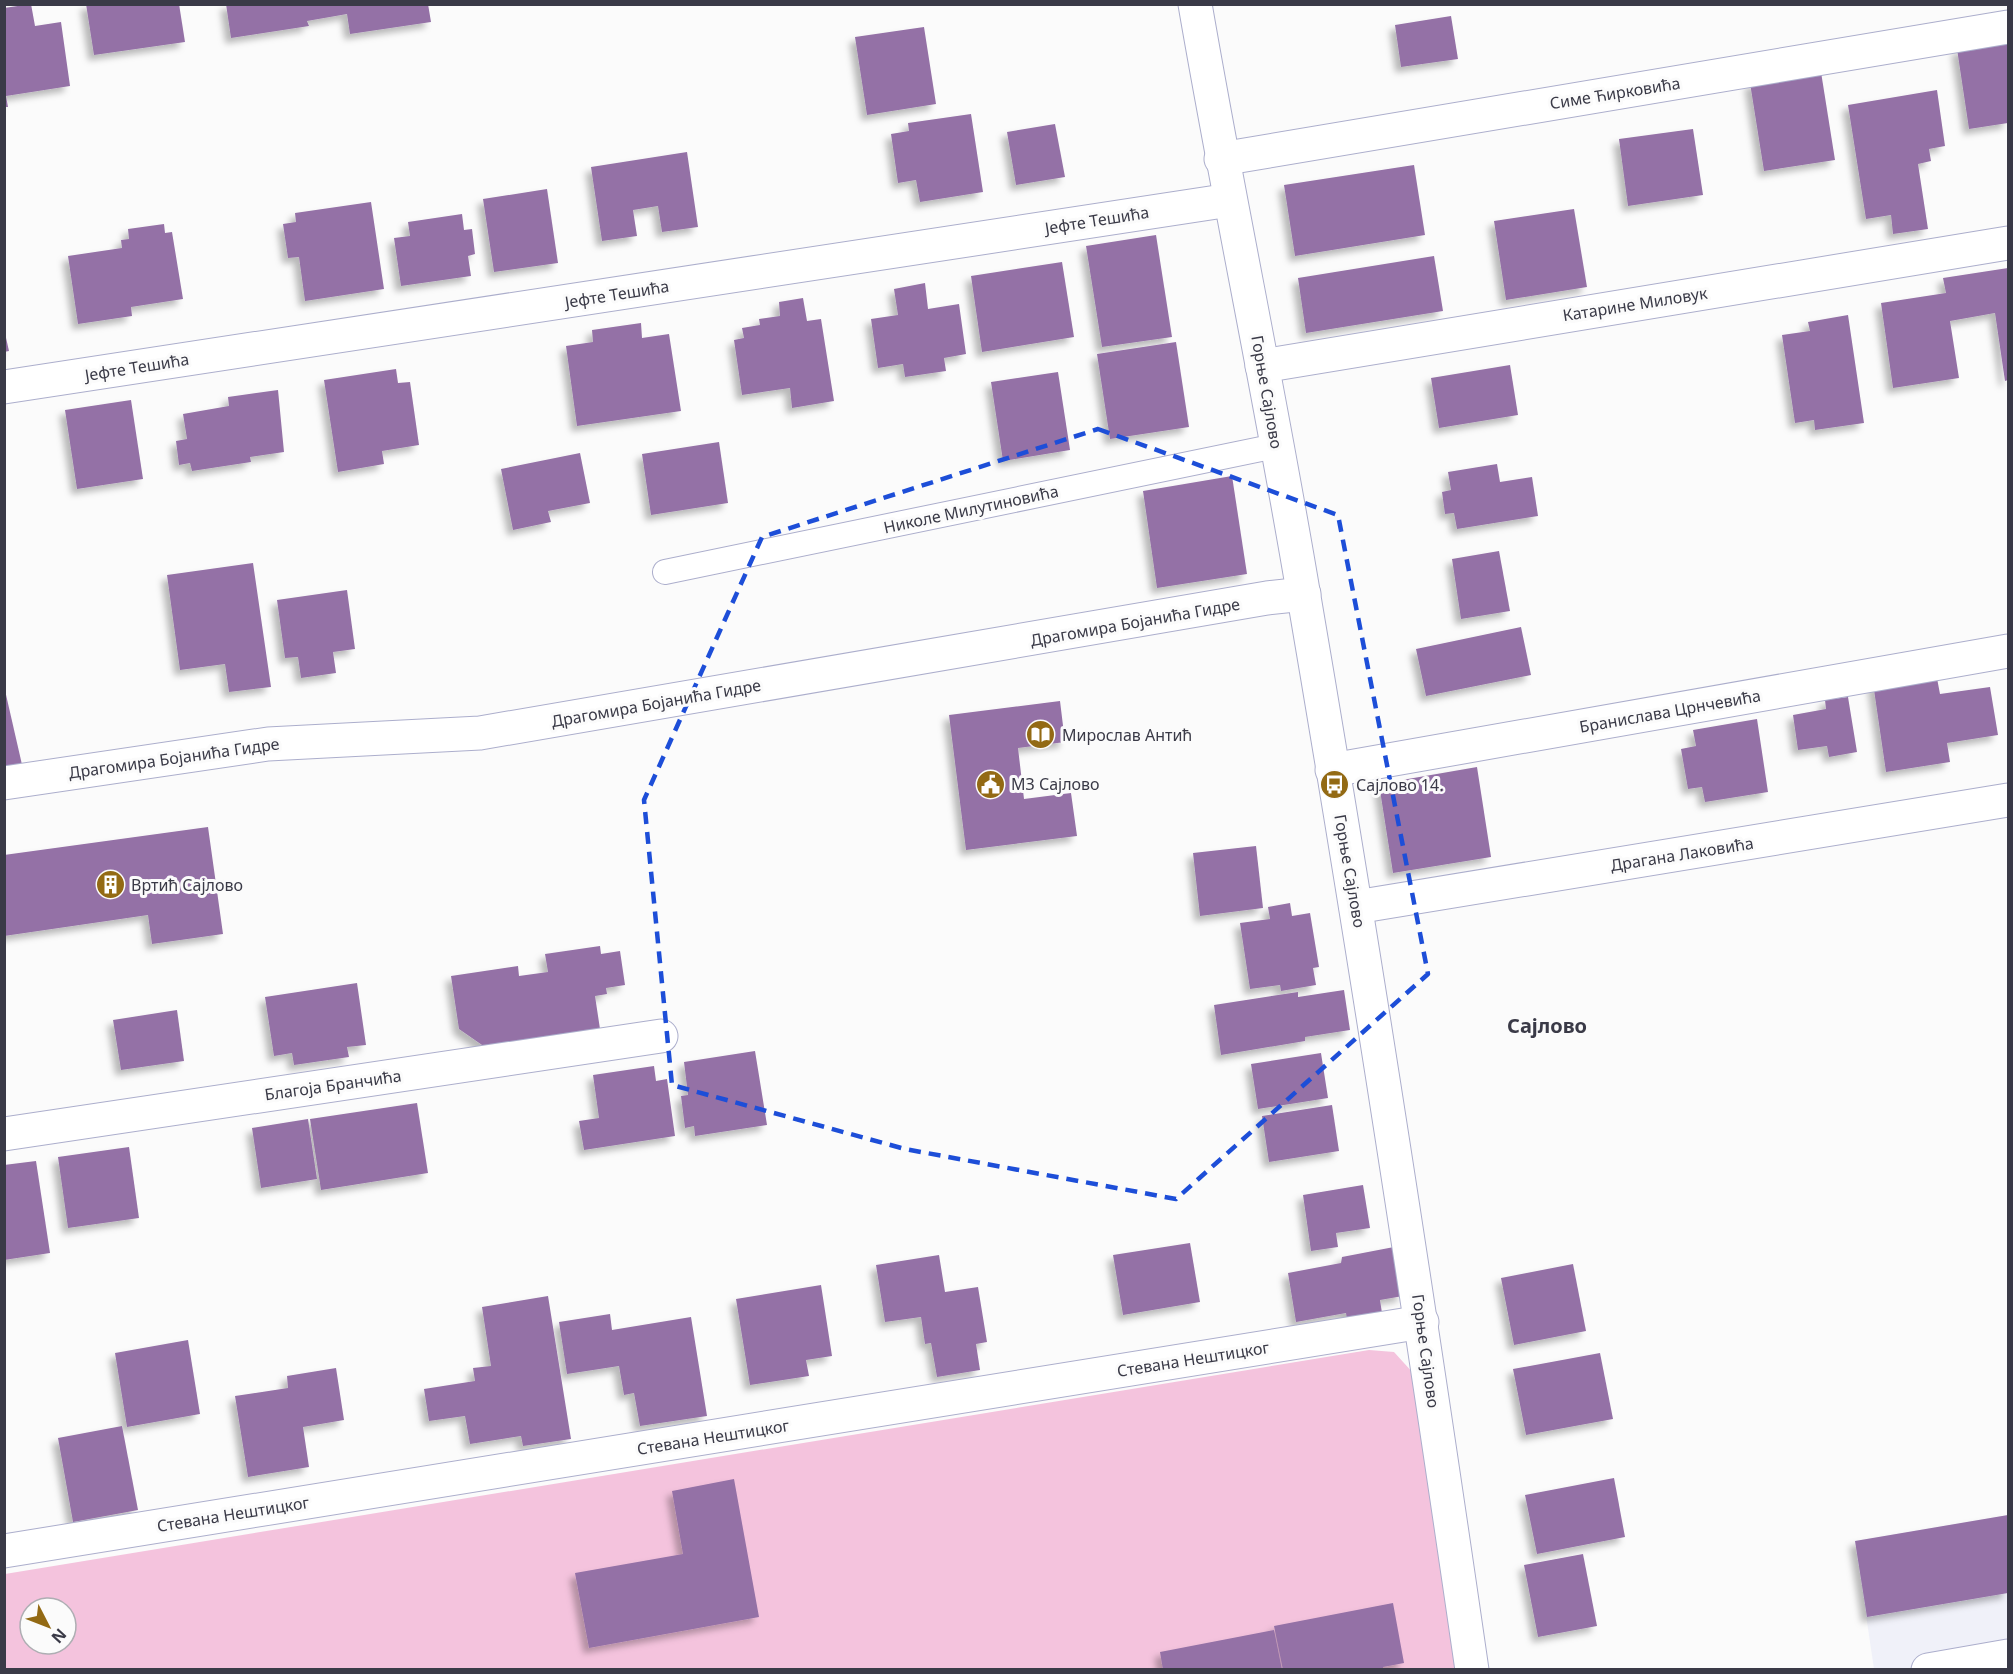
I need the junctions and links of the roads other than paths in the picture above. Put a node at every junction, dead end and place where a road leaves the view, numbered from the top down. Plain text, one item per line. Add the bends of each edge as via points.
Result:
1 (1195, 4) edge
2 (2008, 27) edge
3 (1221, 159) junction
4 (1230, 200) junction
5 (2008, 243) edge
6 (1262, 366) junction
7 (4, 387) edge
8 (1276, 446) junction
9 (665, 572) dead end
10 (1304, 594) junction
11 (2008, 651) edge
12 (1332, 770) junction
13 (4, 783) edge
14 (2008, 800) edge
15 (1356, 907) junction
16 (661, 1036) dead end
17 (4, 1134) edge
18 (1422, 1322) junction
19 (4, 1551) edge
20 (2008, 1656) edge
21 (1472, 1670) edge
22 (1928, 1670) edge

1 - 3 street, Горње Сајлово
2 - 3 street, Симе Ћирковића
3 - 4 street, Горње Сајлово
4 - 6 street, Горње Сајлово
4 - 7 street, Јефте Тешића
5 - 6 street, Катарине Миловук
6 - 8 street, Горње Сајлово
8 - 9 lane, Николе Милутиновића
8 - 10 street, Горње Сајлово
10 - 12 street, Горње Сајлово
10 - 13 street, Драгомира Бојанића Гидре via 480,733 268,744
11 - 12 street, Бранислава Црнчевића
12 - 15 street, Горње Сајлово
14 - 15 street, Драгана Лаковића
15 - 18 street, Горње Сајлово
16 - 17 street, Благоја Бранчића
18 - 19 street, Стевана Нештицког
18 - 21 street, Горње Сајлово
20 - 22 street

